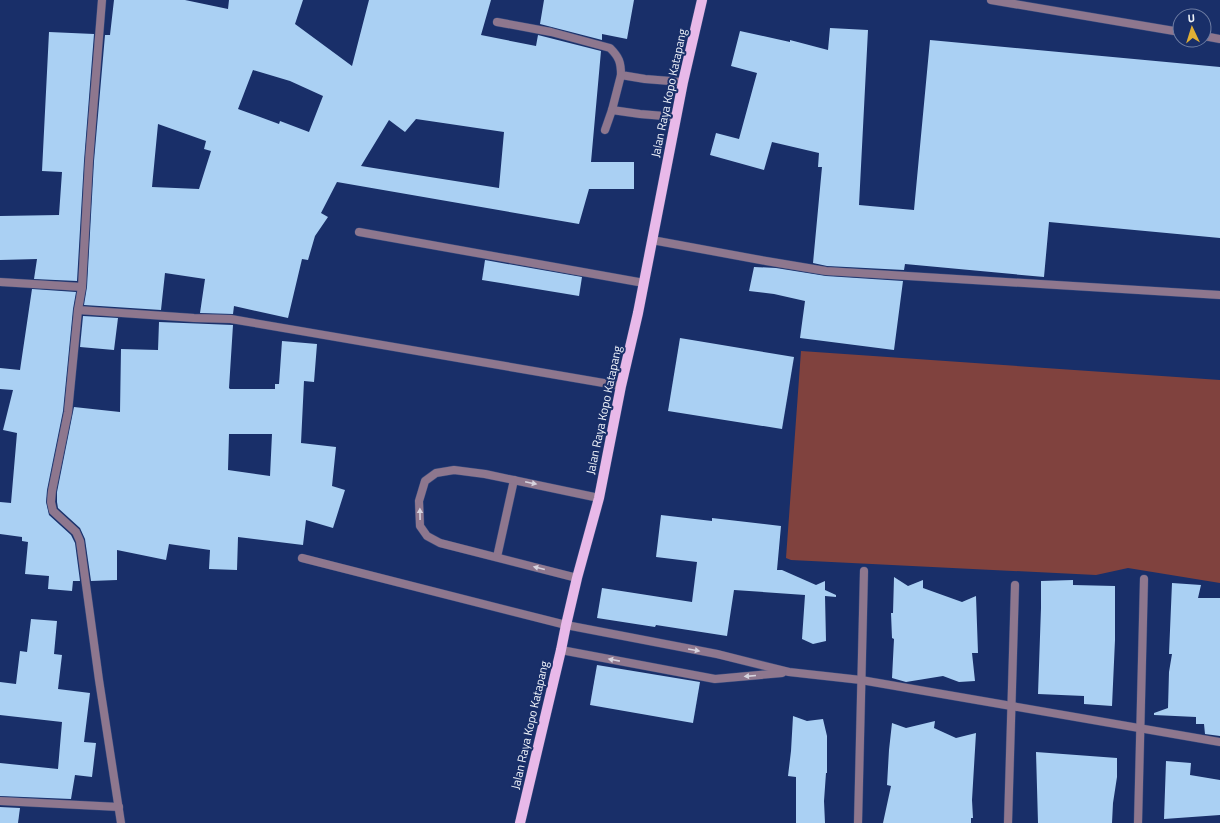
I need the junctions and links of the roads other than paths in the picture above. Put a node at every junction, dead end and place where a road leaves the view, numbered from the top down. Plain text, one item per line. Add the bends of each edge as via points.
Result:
1 (102, 0) edge
2 (702, 0) edge
3 (991, 0) edge
4 (497, 22) dead end
5 (1172, 31) edge
6 (621, 75) junction
7 (683, 82) junction
8 (612, 110) junction
9 (676, 117) junction
10 (605, 130) dead end
11 (359, 232) dead end
12 (652, 240) junction
13 (0, 282) edge
14 (644, 284) junction
15 (82, 287) junction
16 (1220, 295) edge
17 (78, 310) junction
18 (621, 386) junction
19 (514, 480) junction
20 (599, 498) junction
21 (497, 557) junction
22 (302, 558) dead end
23 (864, 571) dead end
24 (577, 578) junction
25 (1144, 579) dead end
26 (1015, 585) dead end
27 (566, 625) junction
28 (561, 650) junction
29 (789, 672) junction
30 (861, 680) junction
31 (1011, 705) junction
32 (1140, 728) junction
33 (1220, 742) edge
34 (0, 801) edge
35 (119, 807) junction
36 (121, 823) edge
37 (520, 823) edge
38 (858, 823) edge
39 (1008, 823) edge
40 (1138, 823) edge

1 - 15 street
2 - 7 main road, Jalan Raya Kopo Katapang
3 - 5 street
4 - 6 street via 551,32 610,48 621,64
6 - 7 street
6 - 8 street
7 - 9 main road, Jalan Raya Kopo Katapang
8 - 9 street
8 - 10 street
9 - 12 main road, Jalan Raya Kopo Katapang
11 - 14 street
12 - 14 main road, Jalan Raya Kopo Katapang
12 - 16 street via 826,271
13 - 15 street
14 - 18 main road, Jalan Raya Kopo Katapang
15 - 17 street
17 - 18 street via 231,320
17 - 35 street via 71,394 51,502 53,511 76,532 80,541
18 - 20 main road, Jalan Raya Kopo Katapang
19 -> 20 street
19 - 21 street
21 -> 19 street via 440,543 427,536 420,526 419,501 425,481 436,473 454,470
20 - 24 main road, Jalan Raya Kopo Katapang
24 -> 21 street
22 - 27 street
23 - 30 street
24 - 27 main road, Jalan Raya Kopo Katapang
25 - 32 street
26 - 31 street
27 - 28 main road, Jalan Raya Kopo Katapang
27 -> 29 street via 717,654
29 -> 28 street via 715,679
28 - 37 main road, Jalan Raya Kopo Katapang
29 - 30 street
30 - 31 street
30 - 38 street
31 - 32 street
31 - 39 street
32 - 33 street
32 - 40 street
34 - 35 street
35 - 36 street

